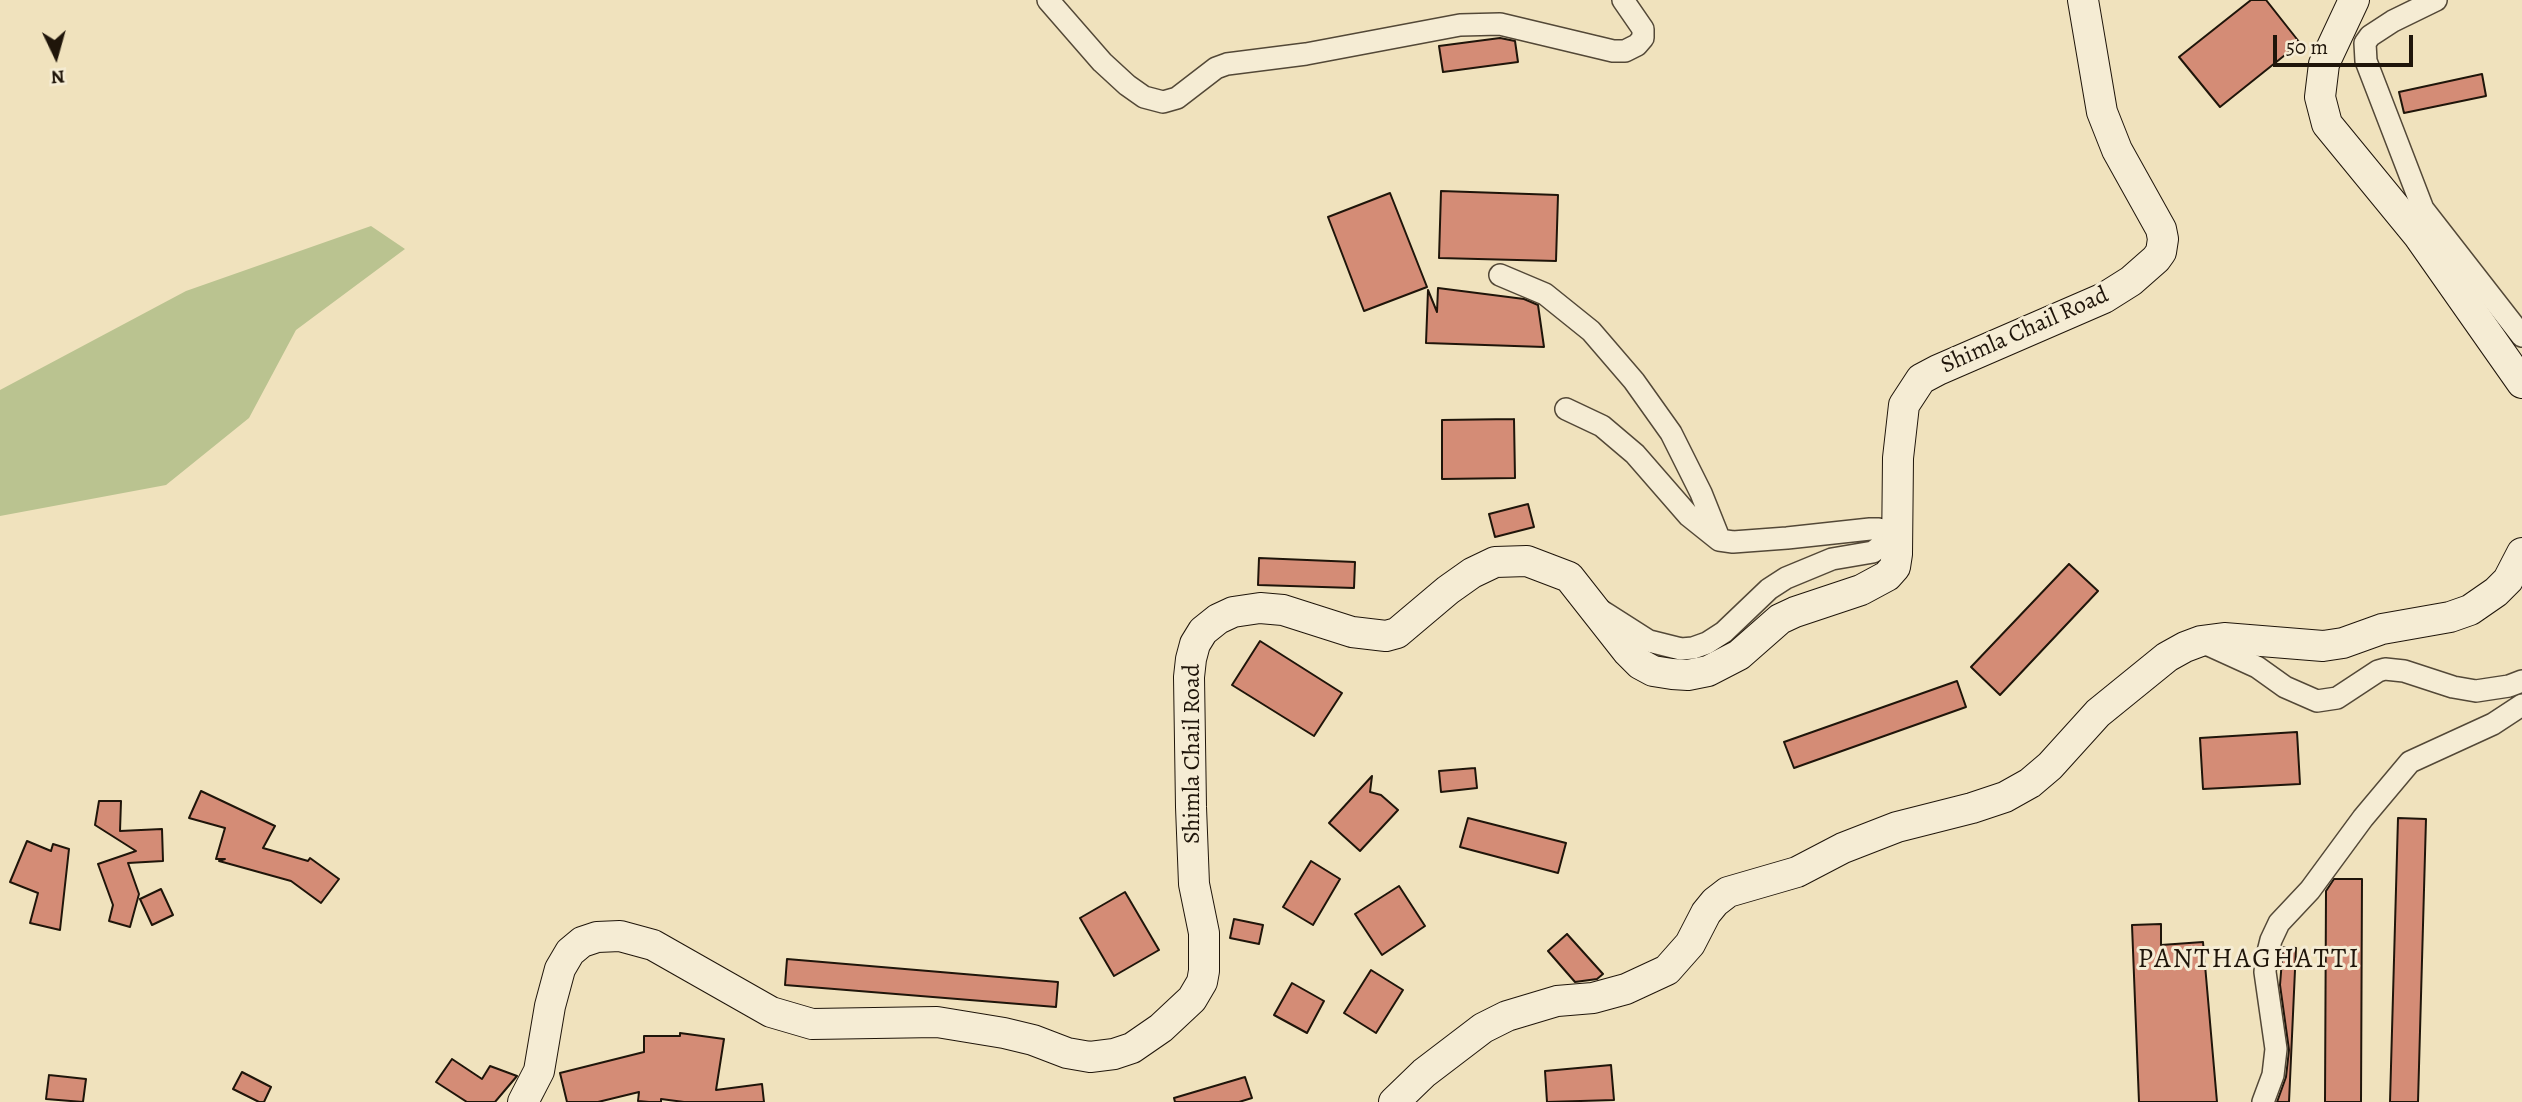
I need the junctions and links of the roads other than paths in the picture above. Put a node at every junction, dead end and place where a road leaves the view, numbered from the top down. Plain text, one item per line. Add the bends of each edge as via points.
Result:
1 (1048, 0) edge
2 (1623, 0) edge
3 (2083, 0) edge
4 (2354, 0) edge
5 (2436, 0) edge
6 (1500, 275) dead end
7 (2522, 336) edge
8 (2522, 383) edge
9 (1566, 409) dead end
10 (1719, 540) junction
11 (2520, 561) edge
12 (1591, 604) junction
13 (2201, 641) junction
14 (2522, 681) edge
15 (2522, 705) edge
16 (523, 1102) edge
17 (1394, 1102) edge
18 (2263, 1102) edge

1 - 2 street via 1119,79 1144,97 1163,102 1177,98 1227,64 1460,25 1500,24 1625,51 1637,45 1643,29
3 - 12 main road, Shimla Chail Road via 2102,112 2117,150 2161,229 2163,246 2156,259 2104,298 1921,379 1904,405 1901,424 1895,566 1877,583 1795,611 1739,655 1708,671 1688,675 1662,673 1640,664
4 - 8 main road via 2324,64 2320,97 2327,124 2418,235
5 - 7 street via 2370,36 2365,43 2366,61 2423,209
6 - 10 street via 1545,294 1591,331 1634,381 1671,433
9 - 10 street via 1602,426 1635,454 1689,516
10 - 12 street via 1870,529 1884,534 1882,545 1873,552 1832,559 1786,578 1724,632 1693,648 1649,641
11 - 13 main road via 2496,592 2451,617 2382,629 2343,643
12 - 16 main road, Shimla Chail Road via 1569,577 1514,559 1472,573 1397,633 1386,636 1260,608 1233,612 1202,631 1189,677 1194,884 1204,933 1204,971 1192,999 1132,1048 1090,1057 1004,1033 937,1022 812,1024 771,1012 653,946 620,936 597,937 569,952 561,969 539,1070
13 - 14 street via 2317,701 2337,698 2385,669 2476,691
13 - 17 main road via 2167,657 2098,713 2030,783 2005,797 1896,827 1797,872 1728,892 1706,913 1690,944 1667,970 1626,989 1557,1001 1507,1016 1483,1028
15 - 18 street via 2473,735 2410,762 2279,923 2266,960 2276,1049

